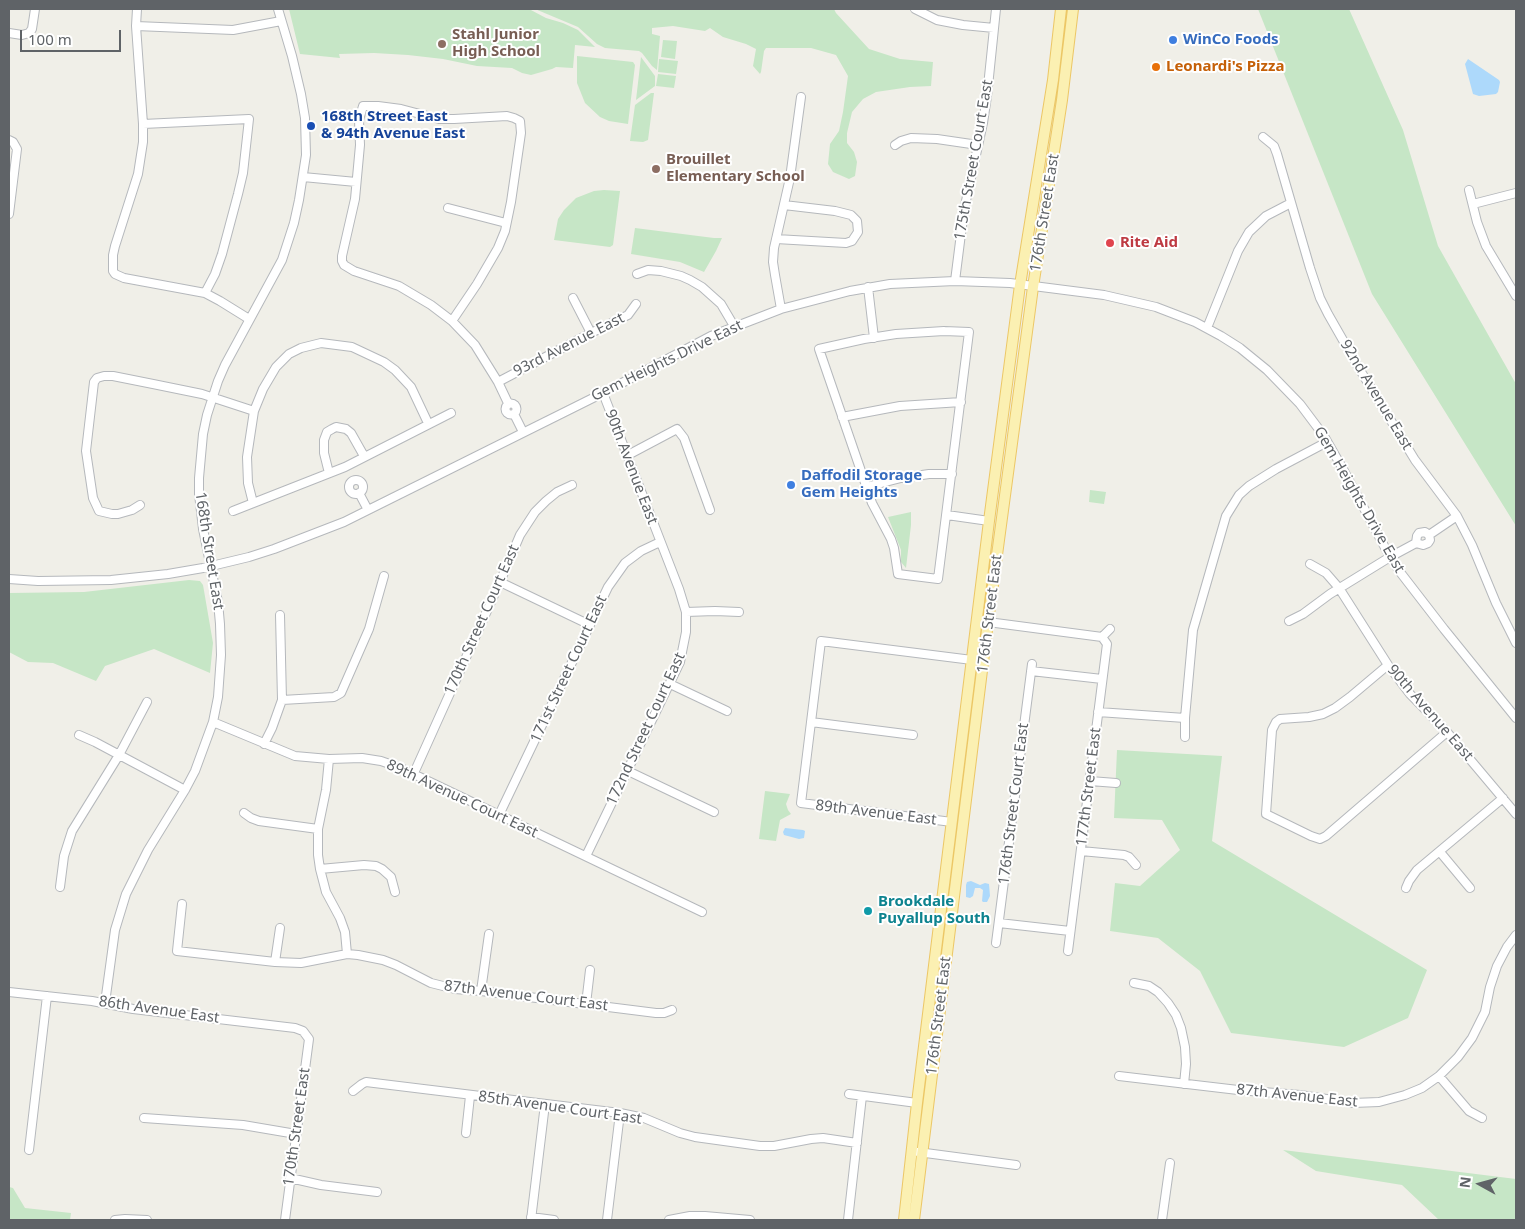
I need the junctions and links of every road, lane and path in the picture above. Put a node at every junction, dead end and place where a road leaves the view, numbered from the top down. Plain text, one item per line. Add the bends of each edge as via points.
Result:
1 (34, 9) edge
2 (137, 9) edge
3 (278, 9) edge
4 (916, 9) edge
5 (996, 9) edge
6 (1061, 9) edge
7 (1073, 9) edge
8 (281, 21) junction
9 (136, 26) junction
10 (994, 28) junction
11 (9, 34) edge
12 (801, 97) dead end
13 (143, 124) junction
14 (1263, 138) dead end
15 (11, 141) edge
16 (895, 145) dead end
17 (978, 145) junction
18 (303, 177) junction
19 (356, 182) junction
20 (1469, 190) dead end
21 (1516, 193) edge
22 (1291, 203) junction
23 (1473, 204) junction
24 (784, 205) junction
25 (448, 208) dead end
26 (9, 214) edge
27 (506, 223) junction
28 (776, 240) junction
29 (637, 274) dead end
30 (955, 281) junction
31 (1020, 285) junction
32 (868, 287) junction
33 (1033, 287) junction
34 (205, 293) junction
35 (1516, 296) edge
36 (573, 298) dead end
37 (636, 304) dead end
38 (781, 309) junction
39 (249, 319) junction
40 (452, 321) junction
41 (734, 326) junction
42 (1207, 328) junction
43 (591, 333) junction
44 (874, 338) junction
45 (498, 382) junction
46 (603, 392) junction
47 (212, 398) junction
48 (961, 402) junction
49 (254, 411) junction
50 (451, 413) dead end
51 (842, 417) junction
52 (428, 423) junction
53 (522, 432) junction
54 (1327, 442) junction
55 (628, 455) junction
56 (364, 456) junction
57 (345, 466) junction
58 (329, 473) junction
59 (952, 474) junction
60 (572, 485) dead end
61 (866, 487) junction
62 (253, 503) junction
63 (140, 505) dead end
64 (368, 510) junction
65 (710, 510) dead end
66 (233, 511) dead end
67 (947, 515) junction
68 (1457, 516) junction
69 (990, 521) junction
70 (660, 542) junction
71 (986, 550) junction
72 (1390, 557) junction
73 (1310, 564) dead end
74 (211, 566) junction
75 (384, 576) dead end
76 (9, 579) edge
77 (500, 582) junction
78 (1339, 588) junction
79 (686, 612) junction
80 (739, 612) dead end
81 (280, 615) dead end
82 (988, 622) junction
83 (1289, 622) dead end
84 (590, 625) junction
85 (1110, 629) dead end
86 (1102, 637) junction
87 (1516, 643) edge
88 (972, 660) junction
89 (1388, 665) junction
90 (1102, 679) junction
91 (670, 684) junction
92 (282, 700) junction
93 (147, 702) dead end
94 (727, 711) dead end
95 (1098, 712) junction
96 (1185, 718) junction
97 (1516, 718) edge
98 (213, 722) junction
99 (811, 722) junction
100 (1447, 732) junction
101 (79, 735) dead end
102 (913, 735) dead end
103 (1185, 737) dead end
104 (264, 744) junction
105 (120, 755) junction
106 (328, 759) junction
107 (970, 770) junction
108 (628, 771) junction
109 (414, 773) junction
110 (1090, 781) junction
111 (1116, 783) dead end
112 (185, 790) junction
113 (1503, 798) junction
114 (714, 812) dead end
115 (244, 813) dead end
116 (499, 814) junction
117 (1516, 814) edge
118 (952, 824) junction
119 (318, 829) junction
120 (1081, 851) junction
121 (1440, 852) junction
122 (586, 856) junction
123 (1136, 865) dead end
124 (320, 869) junction
125 (60, 887) dead end
126 (1406, 888) dead end
127 (1470, 888) dead end
128 (395, 892) dead end
129 (182, 904) dead end
130 (702, 912) dead end
131 (952, 913) junction
132 (999, 923) junction
133 (280, 928) dead end
134 (1070, 931) junction
135 (488, 934) dead end
136 (1516, 935) edge
137 (996, 944) dead end
138 (1068, 951) dead end
139 (347, 954) junction
140 (275, 962) junction
141 (590, 970) dead end
142 (1134, 983) dead end
143 (481, 991) junction
144 (9, 992) edge
145 (47, 996) junction
146 (105, 1003) junction
147 (586, 1004) junction
148 (672, 1010) dead end
149 (307, 1035) joint
150 (1119, 1076) dead end
151 (1439, 1076) junction
152 (1184, 1084) junction
153 (353, 1091) dead end
154 (849, 1094) dead end
155 (470, 1096) junction
156 (862, 1096) junction
157 (917, 1103) junction
158 (544, 1104) junction
159 (620, 1113) junction
160 (144, 1118) dead end
161 (1482, 1118) dead end
162 (466, 1133) dead end
163 (296, 1134) junction
164 (857, 1142) junction
165 (29, 1150) dead end
166 (920, 1152) junction
167 (1170, 1162) dead end
168 (1016, 1166) dead end
169 (290, 1178) junction
170 (376, 1192) dead end
171 (531, 1219) edge
172 (115, 1220) edge
173 (147, 1220) edge
174 (285, 1220) edge
175 (554, 1220) edge
176 (607, 1220) edge
177 (669, 1220) edge
178 (750, 1220) edge
179 (848, 1220) edge
180 (904, 1220) edge
181 (914, 1220) edge
182 (1162, 1220) edge

1 - 11 street via 29,33
2 - 9 street
3 - 8 street, 168th Street East
4 - 10 street via 938,20
5 - 10 street, 175th Street Court East
6 - 31 main road, 176th Street East via 1053,80
7 - 33 main road, 176th Street East
8 - 9 street via 233,30
8 - 18 street, 168th Street East via 305,118
9 - 13 street
10 - 17 street, 175th Street Court East
12 - 24 street
13 - 34 street via 141,159 115,246 113,271 124,278
13 - 34 street via 249,119 238,194 222,254
14 - 22 street, 92nd Avenue East via 1274,146
15 - 26 street via 17,149
16 - 17 street via 911,138
17 - 30 street, 175th Street Court East via 962,220
18 - 19 street
18 - 39 street, 168th Street East via 294,223 282,260
19 - 27 street via 359,120 363,106 400,109 440,118 507,116 518,119 521,133
19 - 40 street via 343,248 344,265 399,286
20 - 23 street
21 - 23 street
22 - 42 street via 1266,216 1249,232 1238,250
22 - 68 street, 92nd Avenue East via 1314,283 1328,314 1415,460
23 - 35 street via 1486,246
24 - 28 street
24 - 28 street via 851,215 857,221 858,232 852,241 846,243
25 - 27 street
27 - 40 street via 493,256
28 - 38 street via 773,262
29 - 41 street via 648,270 661,271 690,280 721,304
30 - 31 street, Gem Heights Drive East
30 - 32 street, Gem Heights Drive East
31 - 33 street, Gem Heights Drive East
31 - 69 main road, 176th Street East
32 - 38 street, Gem Heights Drive East
32 - 44 street
33 - 42 street, Gem Heights Drive East via 1130,300
33 - 82 main road, 176th Street East
34 - 39 street
36 - 43 street
37 - 43 street, 93rd Avenue East via 628,315
38 - 41 street, Gem Heights Drive East
39 - 47 street, 168th Street East
40 - 45 street via 475,344
41 - 46 street, Gem Heights Drive East
42 - 54 street, Gem Heights Drive East via 1240,348 1267,370 1300,404
43 - 45 street, 93rd Avenue East
44 - 48 street via 926,332 969,332
44 - 51 street via 819,350
45 - 53 street via 508,403 516,406 514,414
46 - 53 street, Gem Heights Drive East
46 - 55 street, 90th Avenue East
47 - 49 street
47 - 63 street via 112,376 100,377 94,382 86,450 93,498 103,512 118,514
47 - 74 street, 168th Street East via 199,478 200,508
48 - 51 street via 900,406
48 - 59 street
49 - 52 street via 276,367 289,354 321,343 352,347 395,370 411,387
49 - 62 street via 246,470
50 - 52 street
51 - 61 street
52 - 56 street
53 - 64 street, Gem Heights Drive East
54 - 72 street, Gem Heights Drive East
54 - 96 street via 1259,479 1239,495 1228,512 1193,630
55 - 65 street via 677,429 684,438
55 - 70 street, 90th Avenue East
56 - 57 street
56 - 58 street via 351,433 332,428 324,440
57 - 58 street
57 - 64 street via 352,480 362,483 363,489 359,493
58 - 62 street
59 - 61 street via 914,476
59 - 67 street
60 - 77 street, 170th Street Court East via 546,501 525,525
61 - 67 street via 891,539 898,574 938,579
62 - 66 street
64 - 74 street, Gem Heights Drive East via 274,549
67 - 69 street
68 - 72 street via 1429,535 1428,543 1416,543
68 - 87 street, 92nd Avenue East
69 - 71 main road, 176th Street East
70 - 79 street, 172nd Street Court East
70 - 84 street, 171st Street Court East via 625,562 608,587
71 - 82 main road via 988,572 983,618
71 - 88 main road, 176th Street East
72 - 78 street
72 - 97 street, Gem Heights Drive East
73 - 78 street, 90th Avenue East via 1326,573
74 - 76 street, Gem Heights Drive East via 111,580
74 - 98 street, 168th Street East via 219,609 221,655
75 - 92 street via 369,629 341,693 334,697
77 - 84 street
77 - 109 street, 170th Street Court East
78 - 83 street
78 - 89 street, 90th Avenue East
79 - 80 street
79 - 91 street, 172nd Street Court East via 684,648
81 - 92 street
82 - 86 street
82 - 107 main road, 176th Street East
84 - 116 street, 171st Street Court East
85 - 86 street
86 - 90 street, 177th Street East via 1107,644
88 - 99 street via 821,642
88 - 107 main road via 977,665 969,735
88 - 118 main road, 176th Street East
89 - 100 street, 90th Avenue East via 1410,694
89 - 100 street via 1335,708 1323,714 1276,722 1272,730 1266,814 1320,839
90 - 95 street, 177th Street East
90 - 132 street, 176th Street Court East via 1032,668
91 - 94 street
91 - 108 street, 172nd Street Court East
92 - 104 street
93 - 105 street
95 - 96 street
95 - 110 street, 177th Street East
96 - 103 street
98 - 104 street, 89th Avenue Court East
98 - 112 street, 168th Street East via 203,753
99 - 102 street
99 - 118 street, 89th Avenue East via 801,803
100 - 113 street, 90th Avenue East
101 - 105 street
104 - 106 street, 89th Avenue Court East via 295,756
105 - 112 street
105 - 125 street via 72,832 64,856
106 - 109 street, 89th Avenue Court East via 371,759
106 - 119 street
107 - 131 main road, 176th Street East
108 - 114 street
108 - 122 street, 172nd Street Court East
109 - 116 street, 89th Avenue Court East
110 - 111 street
110 - 120 street, 177th Street East
112 - 146 street, 168th Street East via 148,850 126,894 115,930
113 - 117 street, 90th Avenue East
113 - 121 street
115 - 119 street via 259,821
116 - 122 street, 89th Avenue Court East
118 - 131 main road via 953,850 946,907
118 - 157 main road, 176th Street East
119 - 124 street
120 - 123 street via 1124,855
120 - 134 street, 177th Street East
121 - 126 street via 1417,870
121 - 127 street
122 - 130 street, 89th Avenue Court East
124 - 128 street via 376,866 391,877
124 - 139 street via 326,892 345,932
129 - 140 street, 87th Avenue Court East via 177,951
131 - 166 main road, 176th Street East
132 - 134 street
132 - 137 street, 176th Street Court East
133 - 140 street
134 - 138 street, 177th Street East
135 - 143 street
136 - 151 street, 87th Avenue East via 1497,966 1480,1024 1458,1057
139 - 140 street, 87th Avenue Court East via 301,963
139 - 143 street, 87th Avenue Court East via 382,960 416,977 455,990
141 - 147 street
142 - 152 street via 1158,992 1176,1016 1185,1047
143 - 147 street, 87th Avenue Court East
144 - 145 street, 86th Avenue East
145 - 146 street, 86th Avenue East
145 - 165 street
146 - 149 street, 86th Avenue East via 295,1028
147 - 148 street, 87th Avenue Court East via 656,1013
149 - 163 street, 170th Street East
150 - 152 street, 87th Avenue East
151 - 152 street, 87th Avenue East via 1405,1095 1365,1103
151 - 161 street via 1469,1111
153 - 155 street, 85th Avenue Court East via 366,1082
154 - 156 street
155 - 158 street, 85th Avenue Court East
155 - 162 street
156 - 157 street
156 - 164 street
157 - 166 main road via 922,1108
157 - 180 main road, 176th Street East
158 - 159 street, 85th Avenue Court East
158 - 171 street
159 - 164 street, 85th Avenue Court East via 644,1118 686,1135 721,1141 774,1146 823,1138
159 - 176 street
160 - 163 street via 243,1125
163 - 169 street, 170th Street East
164 - 179 street
166 - 168 street
166 - 181 main road, 176th Street East
167 - 182 street
169 - 170 street
169 - 174 street, 170th Street East
171 - 175 street
172 - 173 street
177 - 178 street via 690,1216

